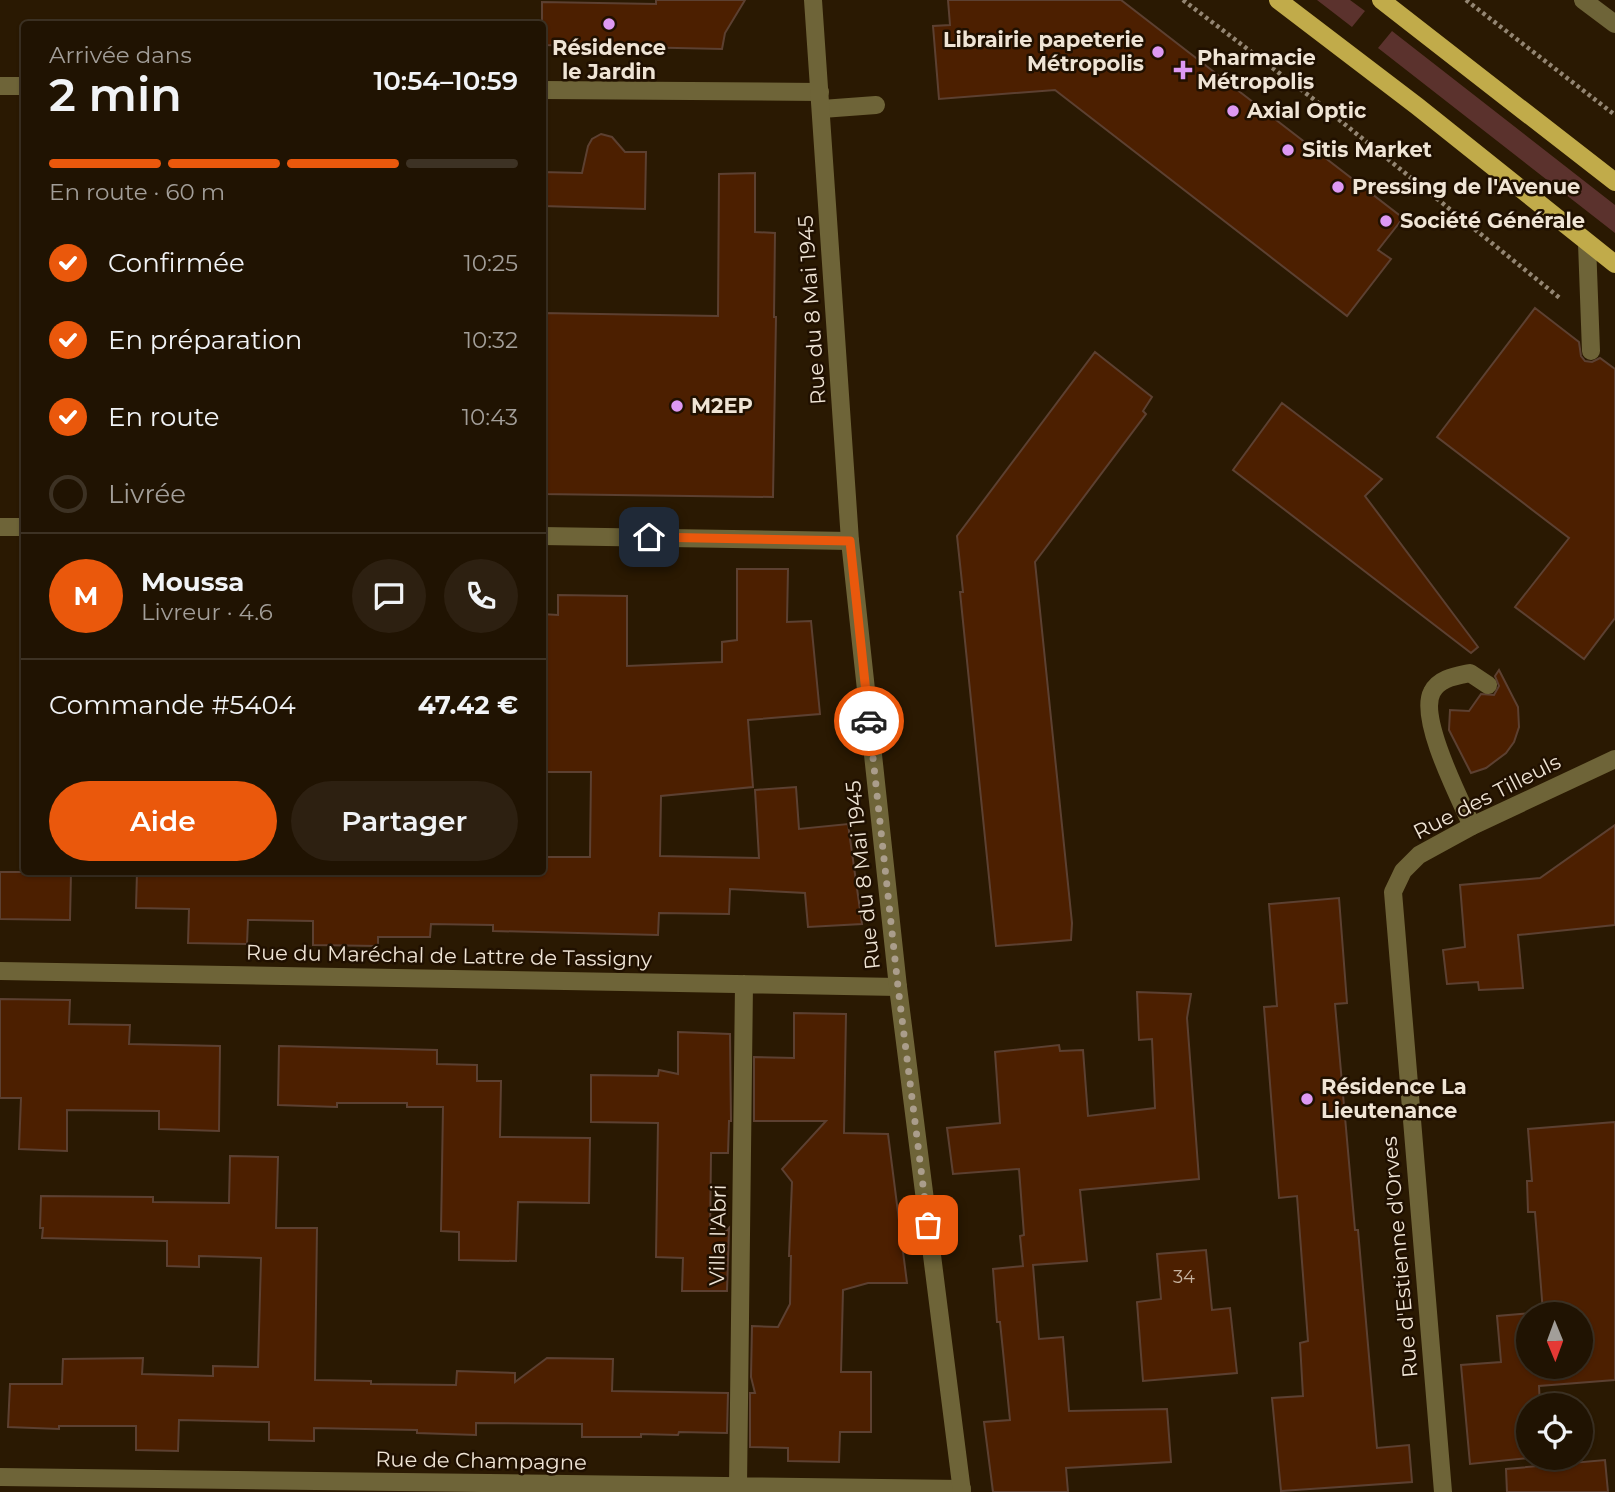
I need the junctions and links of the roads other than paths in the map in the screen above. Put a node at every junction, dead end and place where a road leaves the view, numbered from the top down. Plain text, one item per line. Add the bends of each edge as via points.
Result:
1 (813, 0) edge
2 (1278, 0) edge
3 (1381, 0) edge
4 (1583, 0) edge
5 (1615, 24) edge
6 (0, 86) edge
7 (21, 86) edge
8 (546, 90) edge
9 (821, 100) junction
10 (876, 105) dead end
11 (1615, 182) edge
12 (1587, 243) junction
13 (1615, 264) edge
14 (1591, 351) dead end
15 (0, 527) edge
16 (21, 527) edge
17 (546, 536) edge
18 (850, 541) junction
19 (1488, 685) dead end
20 (1615, 759) edge
21 (1472, 826) junction
22 (1393, 892) joint
23 (0, 971) edge
24 (744, 984) junction
25 (898, 987) junction
26 (0, 1477) edge
27 (738, 1487) junction
28 (962, 1490) edge
29 (1443, 1492) edge

1 - 9 street, Rue du 8 Mai 1945
2 - 12 main road
3 - 11 main road
4 - 5 street
6 - 7 street
8 - 9 street
9 - 10 street
9 - 18 street, Rue du 8 Mai 1945
12 - 13 main road
12 - 14 street
15 - 16 street
17 - 18 street
18 - 25 street, Rue du 8 Mai 1945
19 - 21 street via 1470,673 1448,677 1432,692 1428,716
20 - 21 street, Rue des Tilleuls
21 - 22 street, Rue des Tilleuls via 1419,855
22 - 29 street, Rue d'Estienne d'Orves
23 - 24 street, Rue du Maréchal de Lattre de Tassigny
24 - 25 street, Rue du Maréchal de Lattre de Tassigny
24 - 27 street, Villa l'Abri
25 - 28 street, Rue du 8 Mai 1945
26 - 27 street, Rue de Champagne
27 - 28 street, Rue de Champagne

